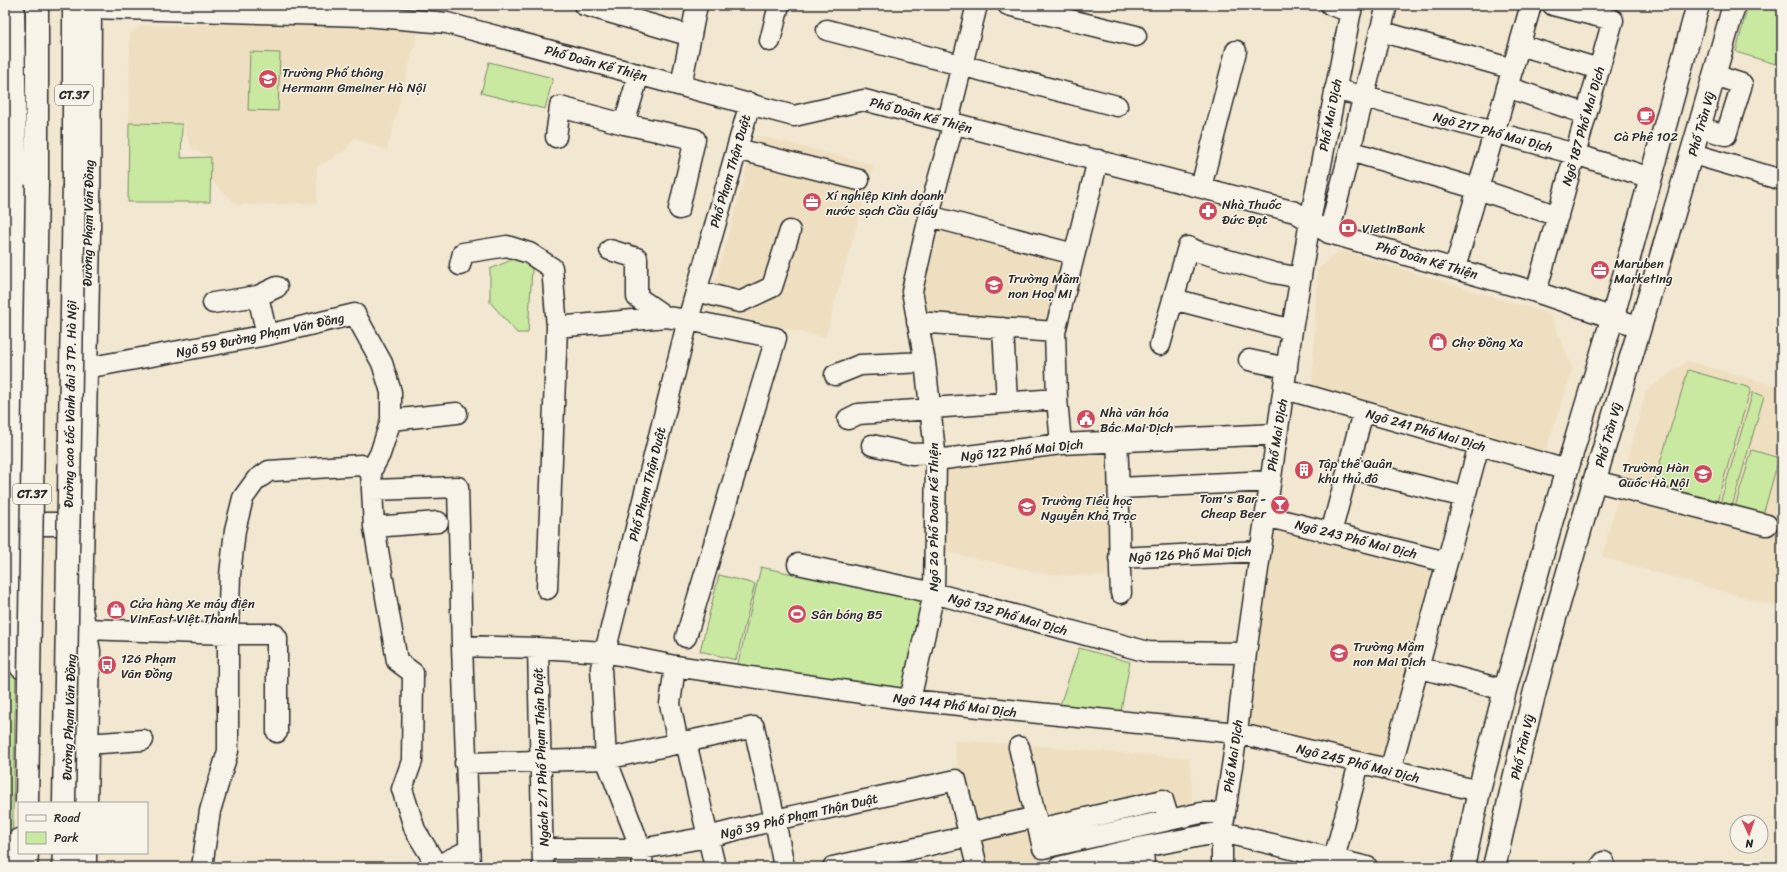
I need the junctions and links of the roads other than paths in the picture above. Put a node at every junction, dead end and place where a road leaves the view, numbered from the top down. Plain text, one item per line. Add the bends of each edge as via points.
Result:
1 (13, 5) edge
2 (37, 5) edge
3 (584, 5) edge
4 (697, 5) edge
5 (779, 5) edge
6 (977, 5) edge
7 (1008, 5) edge
8 (1331, 5) edge
9 (1387, 5) edge
10 (1531, 5) edge
11 (1553, 5) edge
12 (1698, 5) edge
13 (1734, 5) edge
14 (85, 6) edge
15 (186, 8) edge
16 (1352, 8) edge
17 (329, 10) edge
18 (365, 10) edge
19 (447, 14) edge
20 (827, 30) dead end
21 (1380, 31) junction
22 (9, 34) edge
23 (691, 36) junction
24 (1136, 36) dead end
25 (770, 41) dead end
26 (1520, 44) junction
27 (1236, 51) dead end
28 (962, 65) junction
29 (1599, 69) junction
30 (639, 74) junction
31 (1714, 75) junction
32 (1510, 78) junction
33 (681, 85) junction
34 (1335, 89) junction
35 (1364, 96) junction
36 (750, 103) junction
37 (1117, 106) dead end
38 (1586, 114) junction
39 (951, 122) junction
40 (624, 124) junction
41 (1700, 128) junction
42 (1493, 133) junction
43 (556, 137) dead end
44 (737, 149) junction
45 (1350, 151) junction
46 (1575, 154) junction
47 (1692, 154) junction
48 (1098, 160) junction
49 (1651, 178) junction
50 (859, 180) dead end
51 (1782, 180) edge
52 (1201, 187) junction
53 (1478, 188) junction
54 (679, 209) dead end
55 (929, 216) junction
56 (1558, 216) junction
57 (1310, 221) junction
58 (11, 229) edge
59 (790, 231) dead end
60 (1329, 233) junction
61 (610, 250) dead end
62 (1074, 254) junction
63 (460, 265) dead end
64 (1455, 268) junction
65 (1301, 278) junction
66 (276, 287) dead end
67 (697, 291) junction
68 (1536, 292) junction
69 (258, 296) junction
70 (1173, 299) junction
71 (213, 302) dead end
72 (1613, 316) junction
73 (666, 317) junction
74 (688, 320) junction
75 (917, 322) junction
76 (557, 327) junction
77 (1640, 327) junction
78 (1003, 328) junction
79 (1292, 330) junction
80 (1055, 332) junction
81 (267, 335) junction
82 (1160, 345) dead end
83 (1249, 360) dead end
84 (925, 362) junction
85 (86, 368) junction
86 (1287, 368) junction
87 (835, 375) dead end
88 (1285, 389) junction
89 (1057, 399) junction
90 (1007, 402) junction
91 (931, 408) junction
92 (1363, 412) junction
93 (457, 413) dead end
94 (10, 418) edge
95 (848, 418) dead end
96 (391, 420) junction
97 (1277, 434) junction
98 (1117, 441) junction
99 (1061, 444) junction
100 (872, 445) dead end
101 (1479, 446) junction
102 (935, 456) junction
103 (10, 462) edge
104 (1348, 468) junction
105 (1567, 470) junction
106 (372, 481) junction
107 (1270, 481) junction
108 (1595, 481) junction
109 (1119, 488) junction
110 (1464, 497) junction
111 (12, 511) edge
112 (1265, 516) junction
113 (438, 522) dead end
114 (83, 524) junction
115 (1766, 525) dead end
116 (374, 527) junction
117 (1331, 533) junction
118 (1260, 550) junction
119 (1119, 558) junction
120 (1446, 562) junction
121 (798, 564) dead end
122 (10, 583) edge
123 (547, 590) dead end
124 (934, 593) junction
125 (1121, 593) dead end
126 (14, 609) junction
127 (83, 619) junction
128 (228, 634) junction
129 (686, 636) dead end
130 (5, 642) edge
131 (462, 646) junction
132 (538, 648) junction
133 (605, 652) junction
134 (1246, 653) junction
135 (675, 666) junction
136 (1417, 668) junction
137 (1505, 690) junction
138 (910, 700) junction
139 (277, 732) dead end
140 (1237, 733) junction
141 (143, 740) dead end
142 (686, 742) junction
143 (87, 744) junction
144 (1019, 747) dead end
145 (606, 759) junction
146 (541, 760) junction
147 (465, 763) junction
148 (1359, 764) junction
149 (1390, 771) junction
150 (1479, 792) junction
151 (19, 802) edge
152 (27, 802) edge
153 (65, 802) edge
154 (65, 802) edge
155 (86, 802) edge
156 (1225, 813) junction
157 (775, 820) junction
158 (1038, 823) junction
159 (1222, 832) junction
160 (973, 833) junction
161 (708, 837) junction
162 (206, 839) junction
163 (1143, 847) junction
164 (19, 854) edge
165 (27, 854) edge
166 (64, 854) edge
167 (85, 854) edge
168 (543, 858) edge
169 (642, 858) edge
170 (469, 859) edge
171 (1334, 859) junction
172 (436, 866) edge
173 (19, 867) edge
174 (26, 867) edge
175 (64, 867) edge
176 (85, 867) edge
177 (195, 867) edge
178 (202, 867) edge
179 (715, 867) edge
180 (784, 867) edge
181 (833, 867) edge
182 (977, 867) edge
183 (1059, 867) edge
184 (1144, 867) edge
185 (1222, 867) edge
186 (1367, 867) edge
187 (1463, 867) edge
188 (1494, 867) edge

1 - 22 main road
2 - 152 main road, CT.37, bridge via 37,185
3 - 23 street
4 - 23 street
5 - 25 street
6 - 28 street, Ngõ 26 Phố Doãn Kế Thiện
7 - 24 street
8 - 16 street
9 - 21 street
10 - 26 street
11 - 29 street, Ngõ 187 Phố Mai Dịch via 1612,20
12 - 49 main road
13 - 31 main road, Phố Trần Vỹ
14 - 15 street, Phố Doãn Kế Thiện
14 - 85 main road, Đường Phạm Văn Đồng via 89,233
14 - 153 main road, Đường cao tốc Vành đai 3 TP. Hà Nội / CT.37, bridge via 74,185
15 - 17 street, Phố Doãn Kế Thiện
16 - 34 street, Phố Mai Dịch
17 - 18 street, Phố Doãn Kế Thiện
18 - 19 street, Phố Doãn Kế Thiện
19 - 30 street, Phố Doãn Kế Thiện
20 - 28 street
21 - 32 street
21 - 35 street
22 - 58 main road
23 - 33 street
26 - 29 street
26 - 32 street
27 - 52 street
28 - 37 street
28 - 39 street, Ngõ 26 Phố Doãn Kế Thiện
29 - 38 street, Ngõ 187 Phố Mai Dịch
30 - 33 street, Phố Doãn Kế Thiện
30 - 40 street
31 - 41 main road, Phố Trần Vỹ
31 - 41 street via 1742,84 1726,135
32 - 38 street
32 - 42 street
33 - 36 street, Phố Doãn Kế Thiện
34 - 35 street, Ngõ 217 Phố Mai Dịch
34 - 57 street, Phố Mai Dịch
35 - 42 street, Ngõ 217 Phố Mai Dịch
35 - 45 street
36 - 39 street, Phố Doãn Kế Thiện via 794,116 864,100
36 - 44 street, Phố Phạm Thận Duật
38 - 46 street, Ngõ 187 Phố Mai Dịch
39 - 48 street, Phố Doãn Kế Thiện
39 - 55 street, Ngõ 26 Phố Doãn Kế Thiện
40 - 43 street via 560,107
40 - 54 street via 695,139
41 - 47 main road, Phố Trần Vỹ
42 - 46 street, Ngõ 217 Phố Mai Dịch
42 - 53 street
44 - 50 street
44 - 67 street, Phố Phạm Thận Duật
45 - 53 street
45 - 60 street
46 - 49 street, Ngõ 217 Phố Mai Dịch
46 - 56 street, Ngõ 187 Phố Mai Dịch
47 - 51 street
47 - 77 main road, Phố Trần Vỹ
48 - 52 street, Phố Doãn Kế Thiện
48 - 62 street
49 - 72 main road
52 - 57 street, Phố Doãn Kế Thiện via 1295,212
53 - 56 street
53 - 64 street
55 - 62 street
55 - 75 street, Ngõ 26 Phố Doãn Kế Thiện via 912,291
56 - 68 street, Ngõ 187 Phố Mai Dịch
57 - 60 street, Phố Doãn Kế Thiện
57 - 65 street, Phố Mai Dịch
58 - 94 main road
59 - 67 street via 772,287 740,302
60 - 64 street, Phố Doãn Kế Thiện
61 - 73 street via 637,258 637,297
62 - 80 street
63 - 76 street via 463,253 507,246 529,253 552,268
64 - 68 street, Phố Doãn Kế Thiện
65 - 70 street via 1274,274 1188,247
65 - 79 street, Phố Mai Dịch
66 - 69 street
67 - 74 street, Phố Phạm Thận Duật
68 - 72 street, Phố Doãn Kế Thiện
69 - 71 street
69 - 81 street
70 - 79 street
70 - 82 street
72 - 77 street, Phố Doãn Kế Thiện
72 - 105 main road
73 - 74 street
73 - 76 street
74 - 129 street via 776,338
74 - 133 street, Phố Phạm Thận Duật
75 - 78 street
75 - 84 street, Ngõ 26 Phố Doãn Kế Thiện
76 - 123 street
77 - 108 main road, Phố Trần Vỹ
78 - 80 street
78 - 90 street
79 - 86 street, Phố Mai Dịch
80 - 89 street
81 - 85 street, Ngõ 59 Đường Phạm Văn Đồng
81 - 96 street, Ngõ 59 Đường Phạm Văn Đồng via 355,314 382,363 391,392
83 - 86 street
84 - 87 street via 860,365
84 - 91 street, Ngõ 26 Phố Doãn Kế Thiện
85 - 114 main road, Đường Phạm Văn Đồng
86 - 88 street, Phố Mai Dịch
88 - 92 street, Ngõ 241 Phố Mai Dịch
88 - 97 street, Phố Mai Dịch
89 - 90 street
89 - 99 street
90 - 91 street
91 - 95 street via 858,414
91 - 102 street, Ngõ 26 Phố Doãn Kế Thiện
92 - 101 street, Ngõ 241 Phố Mai Dịch
92 - 104 street
93 - 96 street
94 - 103 main road
96 - 106 street, Ngõ 59 Đường Phạm Văn Đồng
97 - 98 street, Ngõ 122 Phố Mai Dịch
97 - 107 street, Phố Mai Dịch
98 - 99 street, Ngõ 122 Phố Mai Dịch
98 - 109 street
99 - 102 street, Ngõ 122 Phố Mai Dịch
100 - 102 street, Ngõ 122 Phố Mai Dịch
101 - 105 street, Ngõ 241 Phố Mai Dịch
101 - 110 street
102 - 124 street, Ngõ 26 Phố Doãn Kế Thiện
103 - 111 main road
104 - 110 street
104 - 117 street
105 - 137 main road
106 - 116 street, Ngõ 59 Đường Phạm Văn Đồng
106 - 128 street via 361,465 269,471 256,480 243,498 235,530
106 - 131 street via 458,487
107 - 109 street
107 - 112 street, Phố Mai Dịch
108 - 115 street
108 - 188 main road, Phố Trần Vỹ via 1542,664
109 - 119 street
110 - 120 street
111 - 114 main road
111 - 122 main road
112 - 117 street, Ngõ 243 Phố Mai Dịch
112 - 118 street, Phố Mai Dịch
113 - 116 street
114 - 127 main road, Đường Phạm Văn Đồng
116 - 172 street, Ngõ 59 Đường Phạm Văn Đồng via 397,661 413,673 412,761 402,789 415,830
117 - 120 street, Ngõ 243 Phố Mai Dịch
118 - 119 street, Ngõ 126 Phố Mai Dịch
118 - 134 street, Phố Mai Dịch
119 - 125 street
120 - 136 street
121 - 124 street, Ngõ 132 Phố Mai Dịch
122 - 126 main road
124 - 134 street, Ngõ 132 Phố Mai Dịch via 1148,652
124 - 138 street, Ngõ 26 Phố Doãn Kế Thiện
126 - 130 main road
126 - 151 main road via 21,652
127 - 128 street
127 - 143 main road, Đường Phạm Văn Đồng via 89,651
127 - 154 main road, Đường Phạm Văn Đồng via 70,652
128 - 139 street via 271,633 276,636
128 - 162 street via 228,751 210,811
131 - 132 street, Ngõ 144 Phố Mai Dịch
131 - 147 street
132 - 133 street, Ngõ 144 Phố Mai Dịch
132 - 146 street, Ngách 2/1 Phố Phạm Thận Duật
133 - 135 street, Ngõ 144 Phố Mai Dịch
133 - 145 street, Phố Phạm Thận Duật via 602,668
134 - 140 street, Phố Mai Dịch
135 - 138 street, Ngõ 144 Phố Mai Dịch
135 - 142 street via 670,704 677,738
136 - 137 street
136 - 149 street
137 - 150 main road
138 - 140 street, Ngõ 144 Phố Mai Dịch
140 - 148 street, Ngõ 245 Phố Mai Dịch
140 - 156 street, Phố Mai Dịch
141 - 143 street
142 - 145 street
142 - 157 street via 754,728
142 - 161 street
143 - 155 main road, Đường Phạm Văn Đồng
144 - 158 street
145 - 146 street
145 - 169 street, Phố Phạm Thận Duật
146 - 147 street
146 - 168 street, Ngách 2/1 Phố Phạm Thận Duật
147 - 170 street
148 - 149 street, Ngõ 245 Phố Mai Dịch
148 - 171 street
149 - 150 street, Ngõ 245 Phố Mai Dịch
150 - 187 main road
156 - 158 street via 1201,813 1043,848
156 - 159 street, Phố Mai Dịch
157 - 160 street, Ngõ 39 Phố Phạm Thận Duật via 956,780
157 - 161 street, Ngõ 39 Phố Phạm Thận Duật
157 - 180 street
158 - 160 street
159 - 163 street
159 - 171 street
159 - 185 street, Phố Mai Dịch
160 - 181 street
160 - 182 street
161 - 169 street, Ngõ 39 Phố Phạm Thận Duật
161 - 179 street
162 - 177 street via 198,842
162 - 178 street
163 - 183 street
163 - 184 street
164 - 173 main road
165 - 174 main road
166 - 175 main road
167 - 176 main road
168 - 169 street, Ngõ 39 Phố Phạm Thận Duật
170 - 172 street
171 - 186 street

